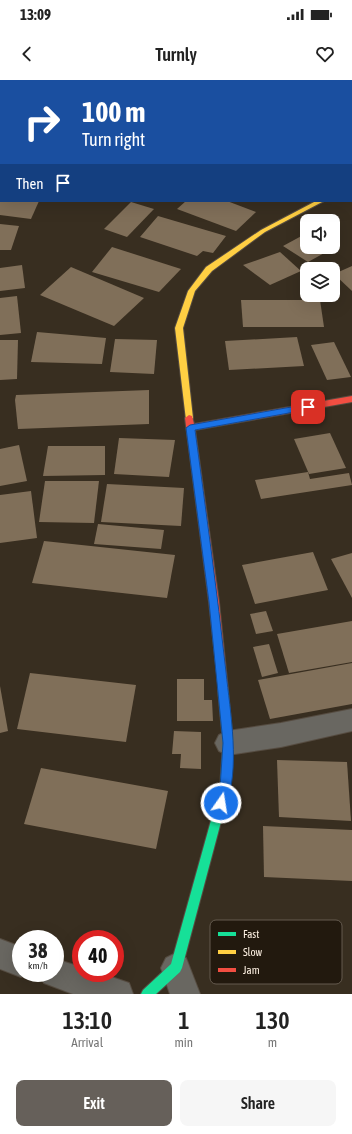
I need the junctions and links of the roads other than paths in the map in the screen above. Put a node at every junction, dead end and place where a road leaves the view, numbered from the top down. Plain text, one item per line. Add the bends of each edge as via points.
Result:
1 (319, 202) edge
2 (352, 399) edge
3 (190, 428) junction
4 (352, 720) edge
5 (228, 743) junction
6 (0, 954) edge
7 (12, 959) edge
8 (64, 976) edge
9 (181, 981) edge
10 (118, 994) edge
11 (147, 994) edge

1 - 3 street via 257,235 210,269 192,291 179,328
2 - 3 street
3 - 5 street via 214,602
4 - 5 street
5 - 9 street via 226,788
6 - 7 street
8 - 10 street
9 - 11 street

